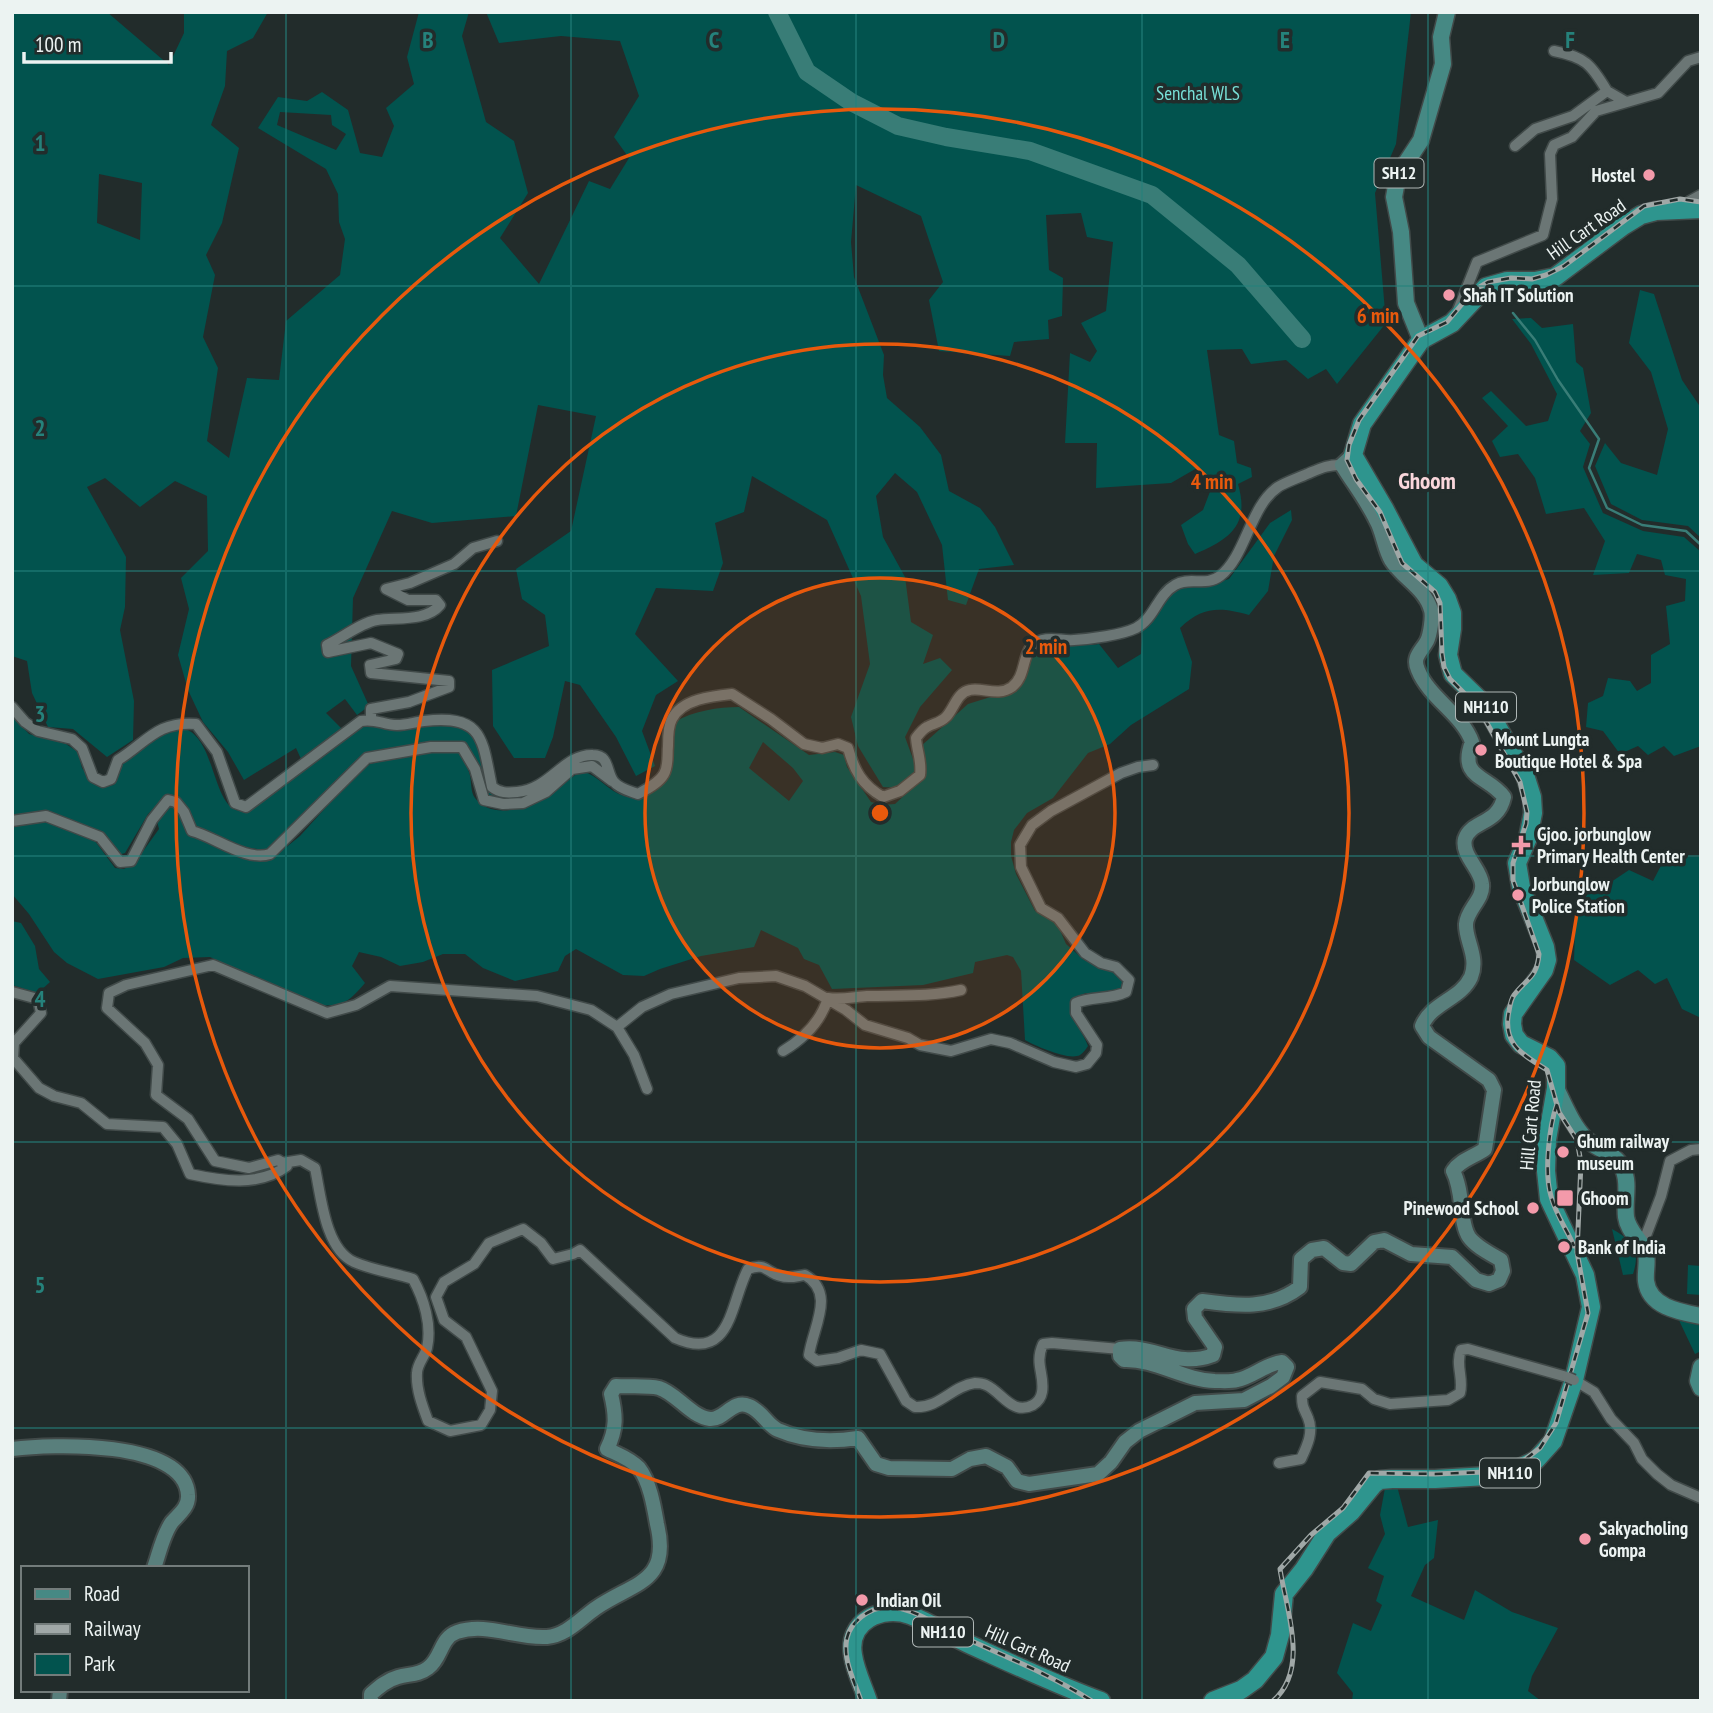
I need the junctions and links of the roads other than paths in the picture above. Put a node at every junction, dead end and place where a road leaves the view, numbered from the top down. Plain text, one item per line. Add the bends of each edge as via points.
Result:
1 (1447, 12) edge
2 (1554, 51) dead end
3 (1701, 57) edge
4 (1607, 91) junction
5 (1626, 102) junction
6 (1515, 146) dead end
7 (1701, 195) edge
8 (1692, 209) edge
9 (1451, 323) junction
10 (1421, 340) junction
11 (1348, 460) junction
12 (497, 541) dead end
13 (12, 707) edge
14 (371, 719) junction
15 (1153, 765) dead end
16 (613, 781) junction
17 (12, 821) edge
18 (961, 990) dead end
19 (12, 992) edge
20 (828, 998) junction
21 (617, 1027) junction
22 (783, 1051) dead end
23 (1556, 1088) junction
24 (647, 1089) dead end
25 (1701, 1149) edge
26 (282, 1163) junction
27 (1642, 1246) junction
28 (1701, 1316) edge
29 (1120, 1349) junction
30 (1701, 1367) edge
31 (1571, 1379) junction
32 (1701, 1388) edge
33 (12, 1449) edge
34 (1279, 1463) dead end
35 (1701, 1498) edge
36 (155, 1566) edge
37 (372, 1701) edge
38 (868, 1701) edge
39 (1101, 1701) edge
40 (1213, 1701) edge

1 - 10 main road, SH12 via 1441,37 1443,64 1421,140 1398,175 1394,197 1406,303
2 - 4 street via 1575,55 1593,66
3 - 5 street via 1688,61 1658,93
4 - 5 street
4 - 6 street via 1573,116 1535,129
5 - 9 street via 1596,111 1572,137 1554,145 1549,154 1552,199 1543,234 1477,262
7 - 8 street via 1690,201
8 - 9 highway, Hill Cart Road via 1641,215 1555,277 1486,287
9 - 10 highway, Hill Cart Road
10 - 11 highway, Hill Cart Road via 1362,424
11 - 16 street via 1277,488 1231,564 1212,582 1186,580 1174,585 1146,622 1133,629 1032,644 1012,687 962,694 948,716 916,738 920,775 900,791 883,797 859,777 848,748 804,744 732,694 697,700 672,718 664,775 651,787 638,794
11 - 23 highway, Hill Cart Road / NH110 via 1414,565 1447,599 1452,613 1448,655 1453,674 1485,705 1525,775 1533,813 1517,863 1546,960 1511,1024 1521,1044 1556,1066
11 - 29 main road via 1390,558 1425,597 1432,612 1427,640 1415,663 1419,674 1441,705 1468,728 1472,741 1469,766 1504,797 1494,817 1471,830 1465,839 1465,849 1482,884 1466,926 1473,951 1471,976 1426,1015 1422,1026 1429,1037 1489,1080 1494,1090 1485,1149 1453,1171 1469,1237 1501,1260 1503,1270 1499,1280 1489,1284 1476,1280 1452,1257 1411,1254 1384,1240 1374,1242 1351,1264 1324,1248 1312,1250 1301,1259 1300,1287 1284,1299 1251,1306 1202,1301 1194,1309 1215,1347 1213,1356 1198,1361
12 - 14 street via 473,548 454,564 386,589 408,600 436,600 440,605 436,610 415,617 374,620 327,645 328,652 372,643 398,654 396,659 370,665 372,673 449,681 449,687 409,702 371,709
13 - 14 street via 38,731 72,739 82,748 93,777 103,782 111,779 118,760 148,735 183,723 196,724 216,752 235,803 246,807 360,721
14 - 16 street via 397,725 439,720 471,726 479,735 492,787 499,792 531,791 563,766 592,754 607,763
15 - 20 street via 1121,773 1051,811 1032,825 1020,845 1021,867 1041,908 1058,918 1085,953 1116,967 1129,980 1126,992 1116,997 1076,1003 1076,1013 1097,1045 1087,1064 1076,1067 1054,1062 991,1039 951,1051 920,1045 865,1025
16 - 17 street via 592,766 572,769 546,792 523,803 503,804 484,800 475,769 462,747 431,747 367,758 270,854 261,857 192,831 176,802 168,800 131,861 120,862 100,837 46,816
18 - 20 street
19 - 26 street via 37,999 41,1013 14,1043 13,1058 39,1088 81,1103 107,1124 163,1126 190,1174 255,1180 277,1174 287,1166
20 - 21 street via 776,976 739,978 671,994 642,1007
20 - 22 street via 813,1026
21 - 24 street
21 - 26 street via 591,1010 537,996 390,986 356,1005 327,1013 213,965 109,993 107,1008 145,1044 158,1065 156,1095 188,1119 215,1161 249,1168 278,1160
23 - 27 main road via 1575,1126 1624,1169 1627,1224
23 - 31 highway, Hill Cart Road / NH110 via 1547,1139 1549,1199 1585,1275 1591,1307
25 - 27 street via 1670,1161
26 - 29 street via 301,1160 316,1168 338,1252 354,1262 413,1279 422,1295 429,1332 427,1350 416,1370 419,1397 428,1421 450,1431 481,1425 490,1409 492,1391 466,1337 444,1320 436,1297 443,1282 474,1264 489,1243 523,1229 553,1259 580,1250 675,1338 690,1345 716,1338 729,1324 748,1269 767,1268 790,1278 805,1275 816,1281 822,1296 809,1355 817,1361 861,1350 880,1354 906,1401 915,1407 934,1405 977,1383 1007,1402 1024,1408 1035,1405 1043,1387 1038,1356 1043,1344
27 - 28 main road via 1650,1293 1658,1302
29 - 37 main road via 1124,1360 1140,1360 1212,1381 1238,1380 1272,1363 1282,1362 1287,1367 1283,1377 1244,1400 1195,1403 1139,1431 1098,1474 1029,1484 986,1456 953,1469 889,1468 876,1464 858,1438 830,1442 776,1430 747,1405 734,1405 708,1419 660,1389 615,1386 611,1394 617,1423 607,1449 639,1468 646,1482 661,1540 655,1568 637,1587 558,1636 476,1628 453,1633 426,1670 382,1684 371,1694
30 - 32 main road
31 - 34 street via 1468,1349 1461,1350 1458,1357 1463,1384 1460,1394 1448,1400 1390,1404 1362,1389 1320,1382 1302,1396 1311,1428 1301,1459
31 - 35 street via 1594,1392 1657,1474
31 - 40 highway, Hill Cart Road / NH110 via 1553,1441 1522,1469 1505,1475 1392,1479 1374,1484 1327,1532 1284,1594 1273,1657 1255,1680
33 - 36 main road via 117,1448 157,1460 174,1471 184,1482 187,1505 170,1525
38 - 39 highway, Hill Cart Road / NH110 via 854,1661 853,1641 857,1629 871,1615 891,1612 910,1615

